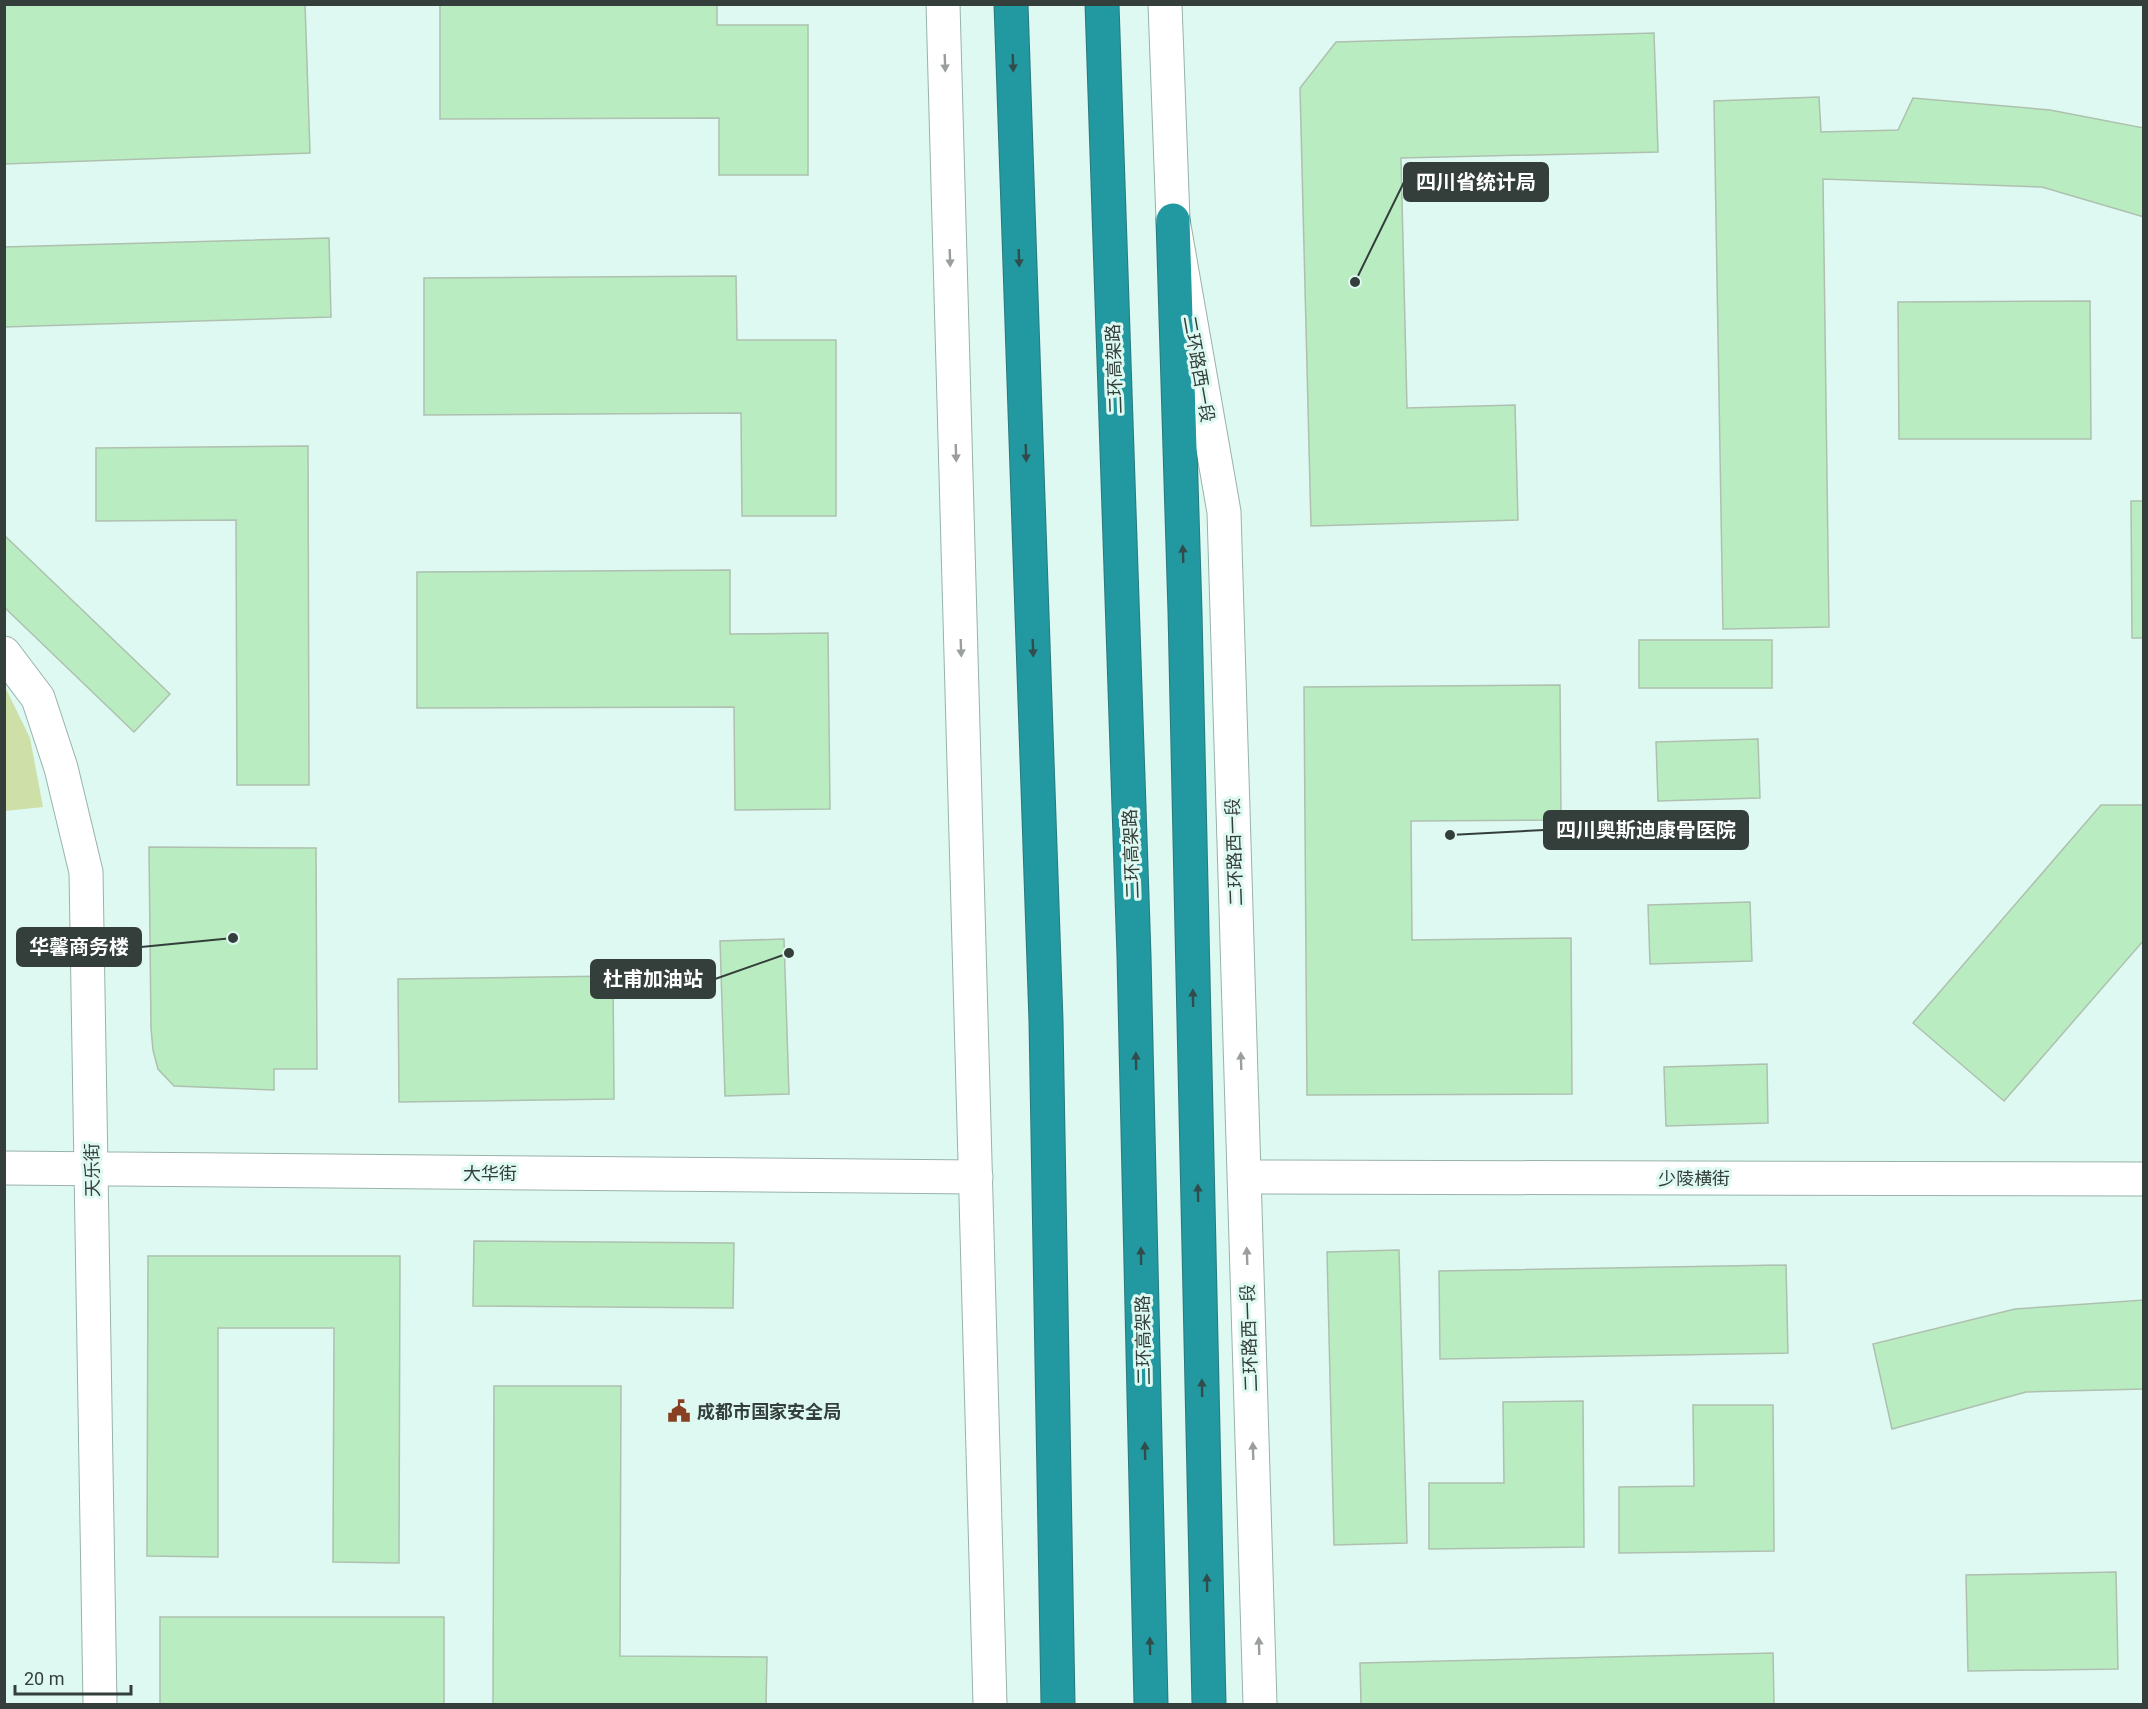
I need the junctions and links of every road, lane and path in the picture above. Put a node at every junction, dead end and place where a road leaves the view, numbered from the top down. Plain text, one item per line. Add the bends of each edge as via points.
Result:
1 (943, 4) edge
2 (1011, 4) edge
3 (1102, 4) edge
4 (1165, 4) edge
5 (1173, 220) junction
6 (4, 653) edge
7 (4, 1168) edge
8 (92, 1170) junction
9 (976, 1177) junction
10 (1245, 1177) junction
11 (2144, 1179) edge
12 (100, 1704) edge
13 (990, 1704) edge
14 (1058, 1704) edge
15 (1151, 1704) edge
16 (1209, 1704) edge
17 (1260, 1704) edge

1 -> 9 main road
2 -> 14 highway via 1046,1021
15 -> 3 highway, 二环高架路 via 1134,956
4 - 5 main road, 二环路西一段
10 -> 5 main road, 二环路西一段 via 1224,512
16 -> 5 highway
6 - 8 main road, 天乐街 via 38,698 61,768 86,872
7 - 8 main road, 大华街
8 - 9 main road, 大华街
8 - 12 main road, 天乐街
9 - 13 main road
10 - 11 main road, 少陵横街
17 -> 10 main road, 二环路西一段

